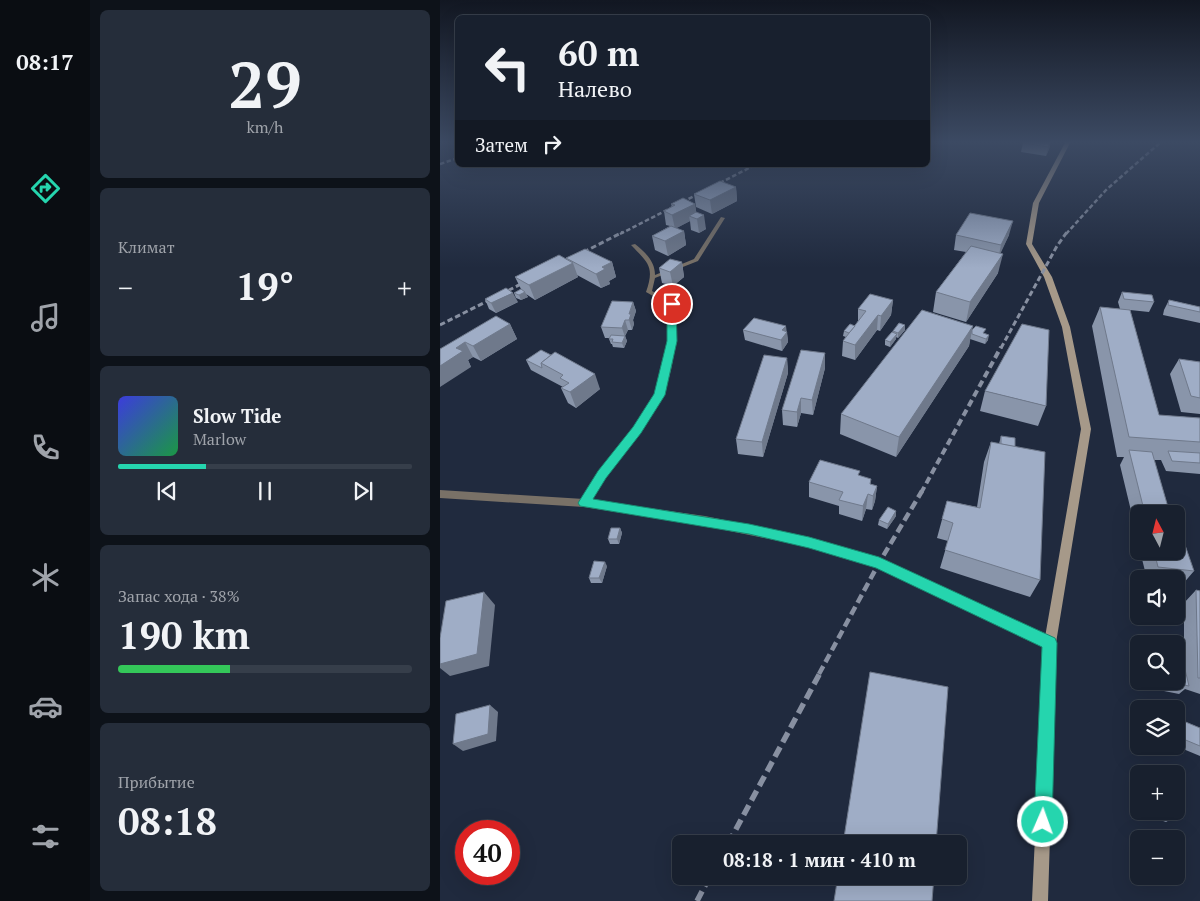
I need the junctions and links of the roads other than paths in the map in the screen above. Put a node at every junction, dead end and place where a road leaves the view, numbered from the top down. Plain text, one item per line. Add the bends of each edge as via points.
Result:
1 (1047, 183) edge
2 (723, 218) dead end
3 (633, 245) dead end
4 (654, 277) junction
5 (440, 494) edge
6 (584, 503) junction
7 (1050, 643) junction
8 (1040, 901) edge

1 - 7 street via 1036,203 1029,244 1048,277 1066,326 1086,429
2 - 4 lane via 696,260
3 - 4 lane via 649,258
4 - 6 lane via 649,292 672,304 673,322 660,395
5 - 6 street
6 - 7 street via 749,529 809,542 879,563
7 - 8 street

